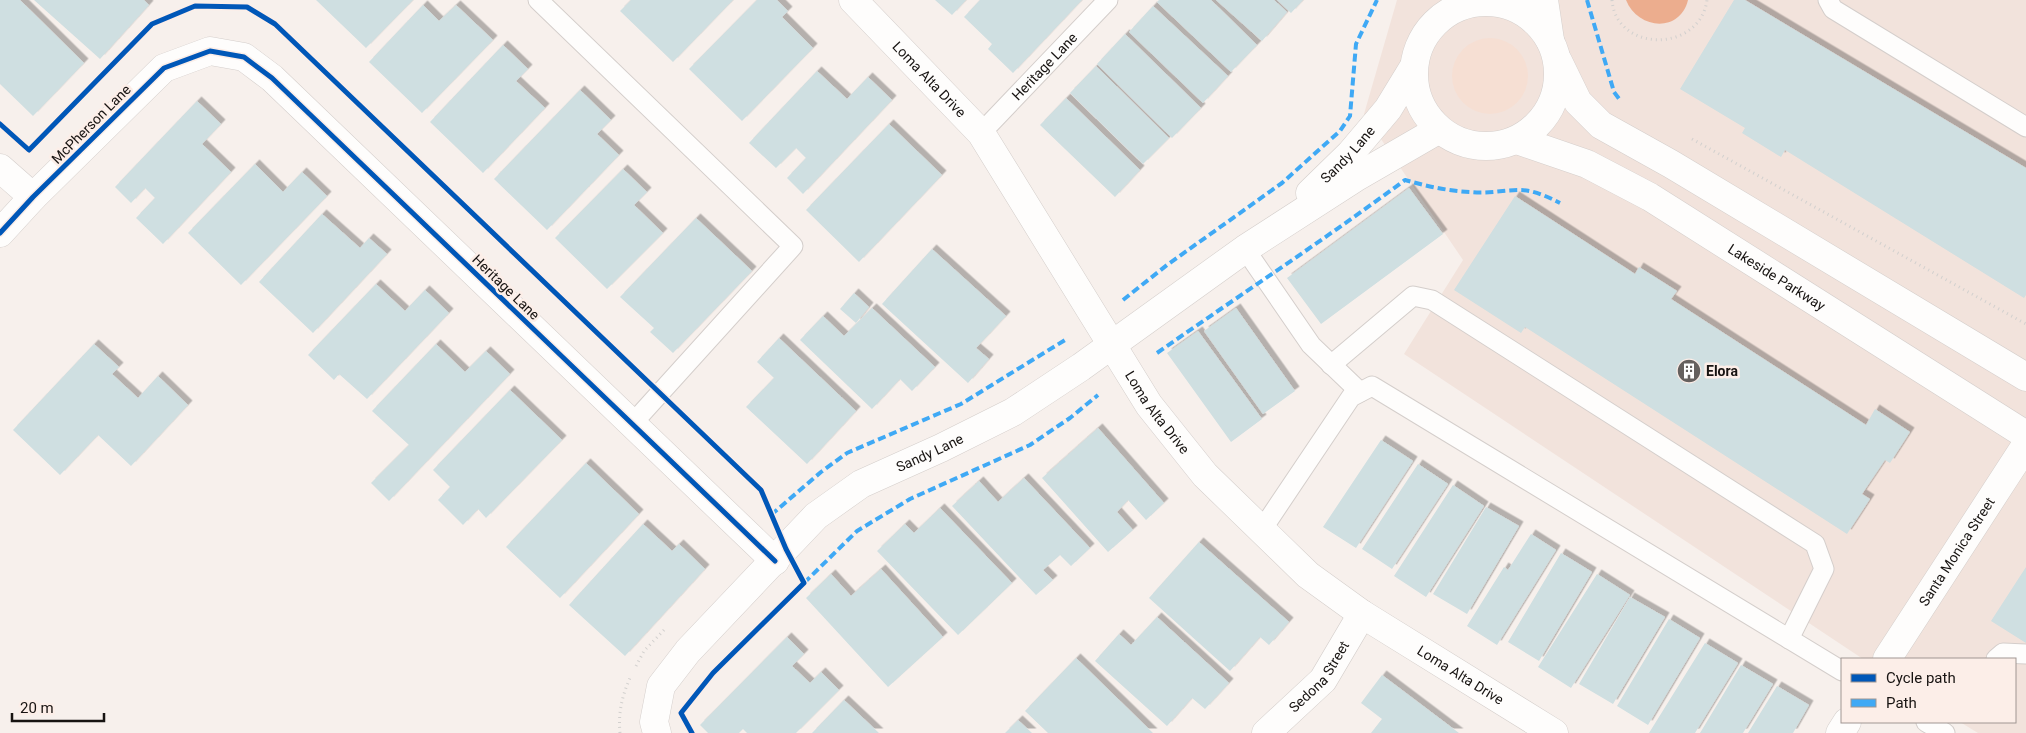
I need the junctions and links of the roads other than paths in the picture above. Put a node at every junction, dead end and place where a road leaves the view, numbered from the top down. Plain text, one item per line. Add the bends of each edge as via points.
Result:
1 (538, 0) edge
2 (853, 0) edge
3 (1108, 0) edge
4 (1544, 0) edge
5 (1828, 0) edge
6 (1454, 6) edge
7 (210, 51) joint
8 (1554, 51) junction
9 (1413, 68) junction
10 (2026, 127) edge
11 (1438, 130) junction
12 (981, 133) junction
13 (1517, 140) junction
14 (0, 168) edge
15 (33, 197) junction
16 (1272, 231) junction
17 (0, 233) edge
18 (1245, 249) junction
19 (1111, 344) junction
20 (1331, 365) junction
21 (2026, 377) edge
22 (1360, 392) junction
23 (632, 424) junction
24 (2026, 435) edge
25 (2026, 445) edge
26 (1261, 531) junction
27 (775, 561) junction
28 (1362, 614) junction
29 (1789, 639) junction
30 (2026, 654) edge
31 (1888, 658) edge
32 (1997, 658) edge
33 (1841, 670) edge
34 (1928, 723) edge
35 (657, 733) edge
36 (1266, 733) edge
37 (1554, 733) edge
38 (1944, 733) edge

1 - 23 lane via 793,246
2 - 12 street, Loma Alta Drive
3 - 12 lane, Heritage Lane
4 - 8 street
5 - 10 lane via 1833,9
6 - 8 street via 1497,2 1521,10 1535,20
6 - 9 street via 1435,22 1420,42
7 - 15 street, McPherson Lane via 164,68
7 - 23 street, Heritage Lane via 244,57 272,78
8 - 13 street via 1558,87 1545,117
8 - 21 street via 1578,102 1601,126
9 - 11 street via 1415,94 1422,111
9 - 16 street, Sandy Lane via 1388,109 1350,154
11 - 13 street via 1468,145 1493,147
11 - 16 street, Sandy Lane via 1386,158
12 - 19 street, Loma Alta Drive
13 - 24 street, Lakeside Parkway via 1588,164 1650,197
14 - 15 street
15 - 17 street, McPherson Lane
16 - 18 street, Sandy Lane
18 - 19 street, Sandy Lane
18 - 20 lane via 1311,345
19 - 26 street, Loma Alta Drive via 1149,405 1206,475
19 - 27 street, Sandy Lane via 1013,412 861,484 816,516
20 - 22 lane
20 - 29 lane via 1413,296 1432,300 1815,544 1824,569
22 - 26 lane via 1351,397
22 - 29 lane via 1372,386
23 - 27 street, Heritage Lane
25 - 31 street, Santa Monica Street
26 - 28 street, Loma Alta Drive via 1308,575
27 - 35 street, Sandy Lane via 688,651 661,686 654,722
28 - 36 street, Sedona Street via 1322,680
28 - 37 street, Loma Alta Drive
29 - 33 lane
30 - 32 lane via 2003,653
34 - 38 lane

